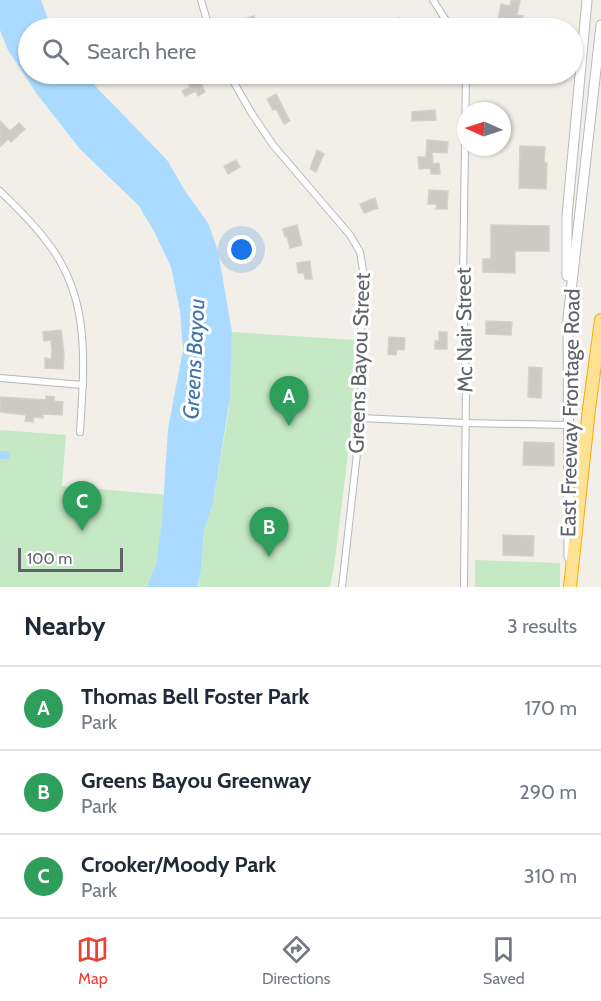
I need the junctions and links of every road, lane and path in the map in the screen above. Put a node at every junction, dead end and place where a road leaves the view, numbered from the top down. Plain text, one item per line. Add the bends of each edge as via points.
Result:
1 (201, 0) edge
2 (433, 0) edge
3 (587, 0) edge
4 (206, 18) edge
5 (444, 18) edge
6 (583, 24) edge
7 (601, 25) edge
8 (235, 84) edge
9 (466, 84) edge
10 (576, 84) edge
11 (0, 191) edge
12 (568, 318) junction
13 (601, 320) edge
14 (0, 378) edge
15 (83, 385) junction
16 (361, 418) junction
17 (465, 423) junction
18 (567, 425) junction
19 (80, 432) dead end
20 (342, 587) edge
21 (464, 587) edge
22 (570, 587) edge

1 - 4 street
2 - 5 street
3 - 6 main road
7 - 12 main road, East Freeway Frontage Road
8 - 16 street, Greens Bayou Street via 273,145 360,252
9 - 17 street, Mc Nair Street
10 - 12 main road via 567,216
11 - 15 street via 45,238 61,262 81,322
12 - 18 main road, East Freeway Frontage Road
13 - 22 highway
14 - 15 street
15 - 19 street
16 - 17 street
16 - 20 street, Greens Bayou Street
17 - 18 street
17 - 21 street, Mc Nair Street
18 - 22 main road, East Freeway Frontage Road

